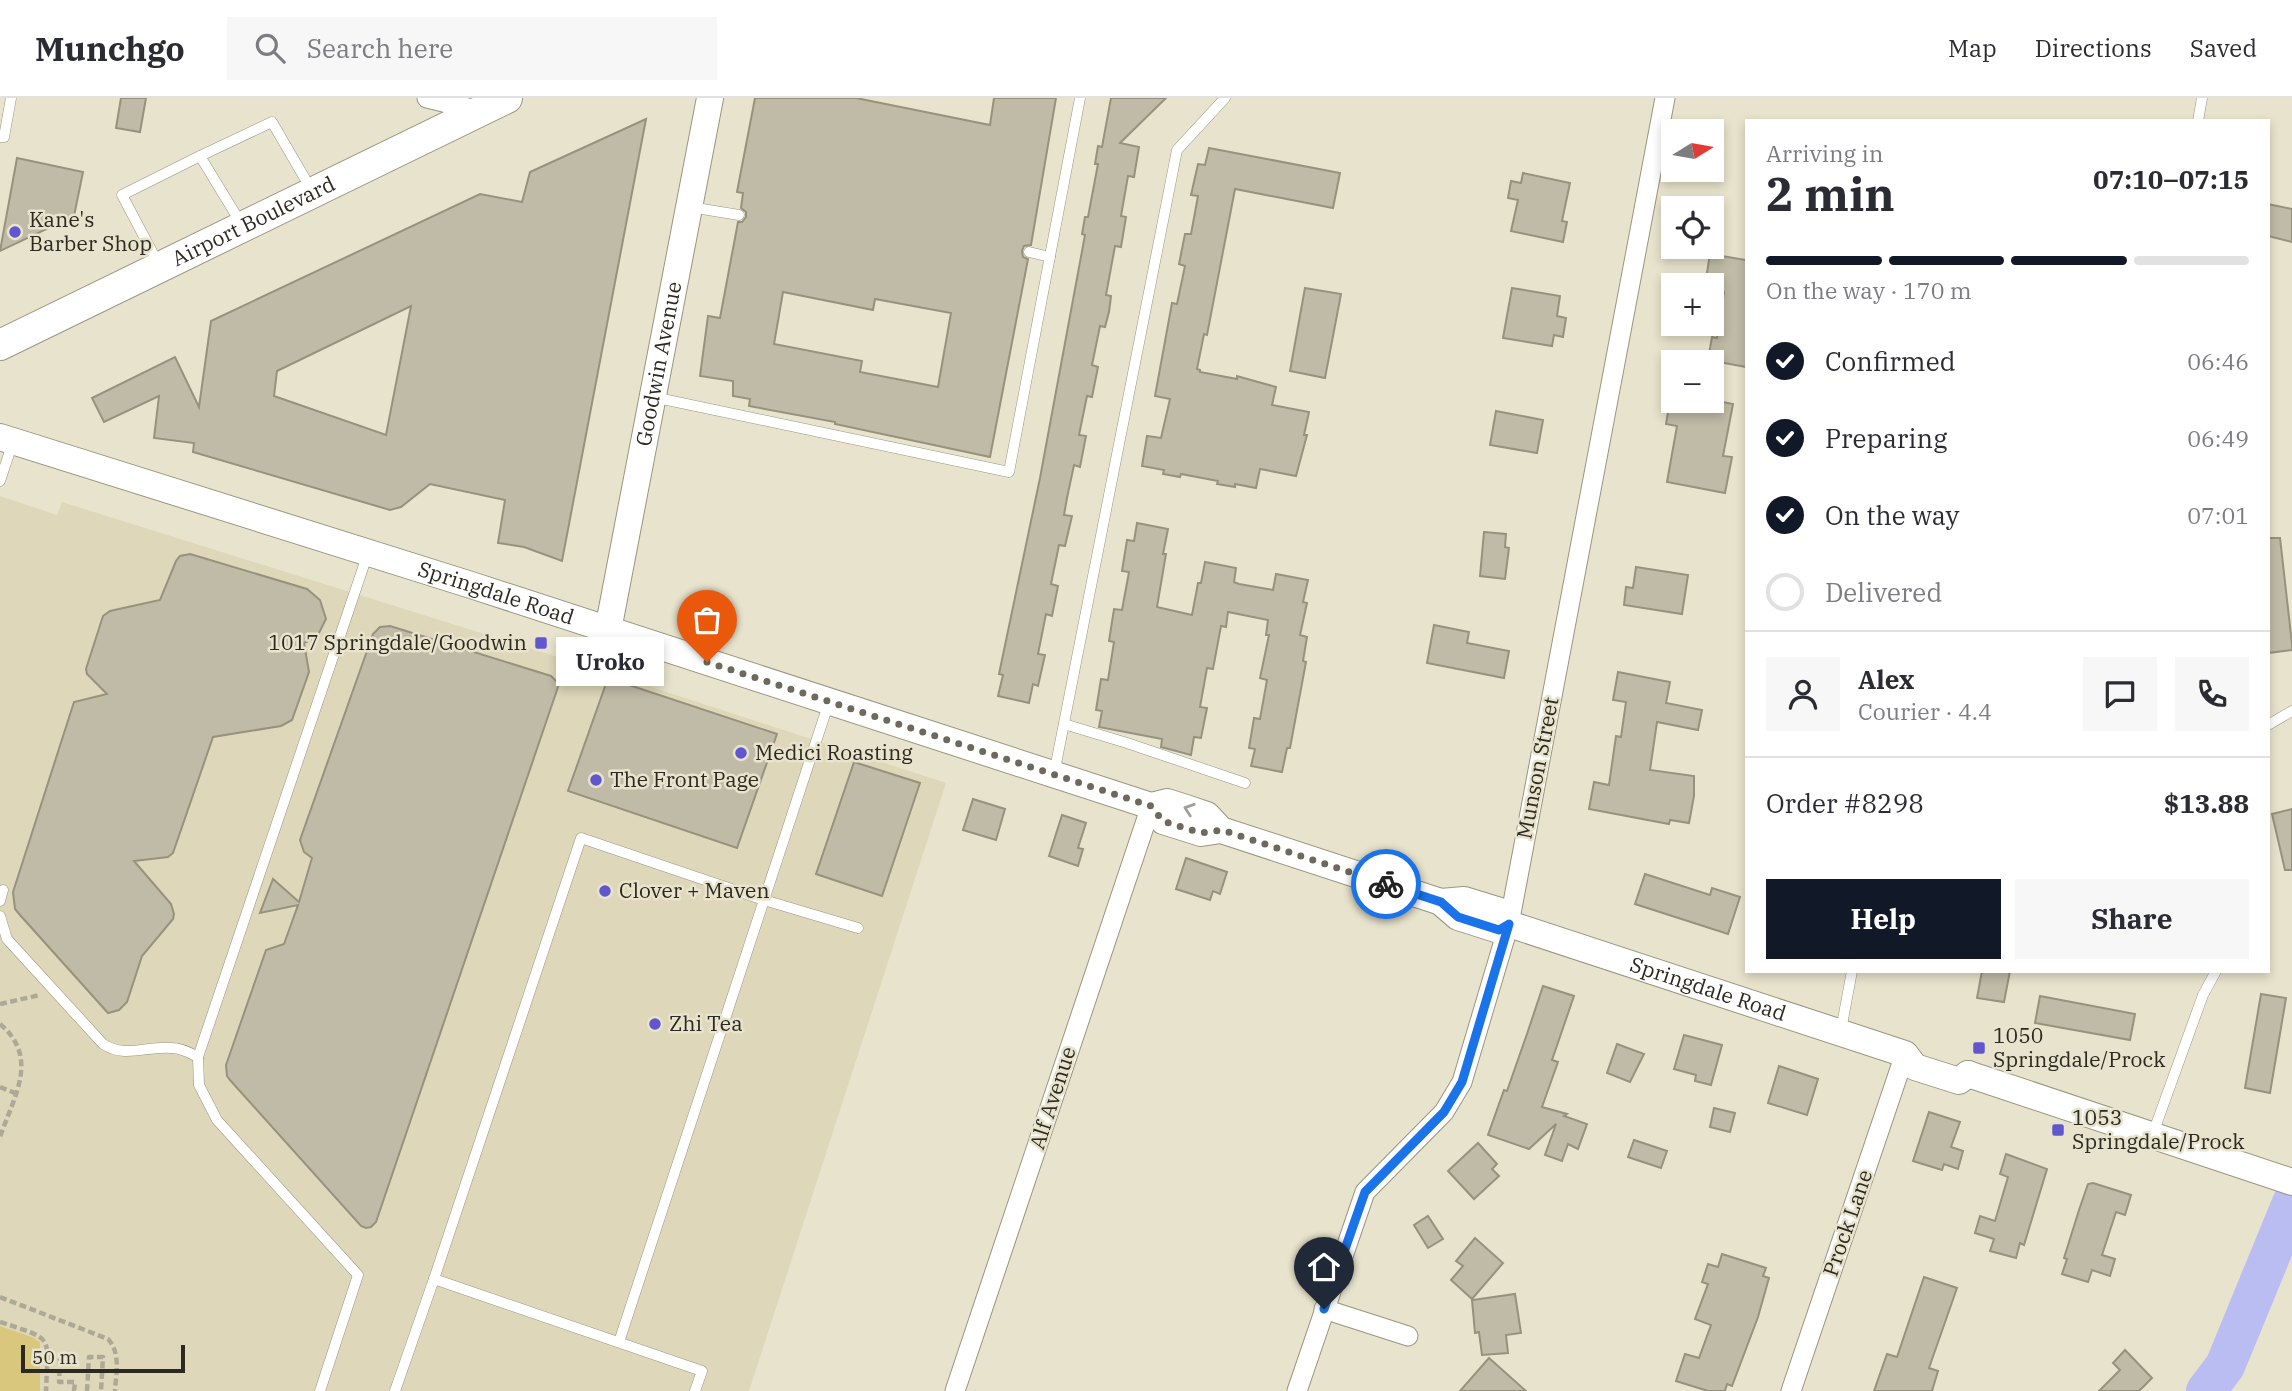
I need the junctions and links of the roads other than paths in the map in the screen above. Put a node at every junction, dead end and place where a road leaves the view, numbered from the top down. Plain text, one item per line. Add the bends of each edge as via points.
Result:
1 (11, 98) edge
2 (427, 98) edge
3 (507, 98) edge
4 (710, 98) edge
5 (1080, 98) edge
6 (1225, 98) edge
7 (1665, 98) edge
8 (2202, 98) edge
9 (480, 111) junction
10 (2198, 119) edge
11 (0, 137) edge
12 (200, 156) junction
13 (313, 192) junction
14 (689, 206) junction
15 (739, 215) dead end
16 (243, 227) junction
17 (1029, 252) dead end
18 (1050, 257) junction
19 (160, 267) junction
20 (0, 345) edge
21 (653, 397) junction
22 (7, 439) edge
23 (0, 481) edge
24 (369, 553) junction
25 (608, 630) junction
26 (829, 701) junction
27 (2292, 710) edge
28 (1064, 724) junction
29 (2270, 724) edge
30 (1054, 774) junction
31 (1245, 783) dead end
32 (1151, 806) junction
33 (3, 890) dead end
34 (764, 900) junction
35 (0, 901) edge
36 (0, 916) edge
37 (1509, 924) junction
38 (858, 928) dead end
39 (1852, 973) edge
40 (2215, 973) edge
41 (1840, 1034) junction
42 (1905, 1055) junction
43 (198, 1057) junction
44 (2152, 1136) junction
45 (2292, 1182) edge
46 (434, 1279) junction
47 (1324, 1309) junction
48 (1408, 1336) dead end
49 (619, 1342) junction
50 (320, 1391) edge
51 (395, 1391) edge
52 (695, 1391) edge
53 (955, 1391) edge
54 (1297, 1391) edge
55 (1791, 1391) edge

1 - 11 lane via 4,137
2 - 9 street
3 - 9 main road, Airport Boulevard
4 - 14 main road, Goodwin Avenue
5 - 18 lane
6 - 28 lane via 1177,150
7 - 37 street, Munson Street
8 - 10 lane
9 - 13 main road, Airport Boulevard
12 - 13 lane via 272,122
12 - 16 lane
12 - 19 lane via 122,195
13 - 16 main road, Airport Boulevard
14 - 15 lane
14 - 21 main road, Goodwin Avenue
16 - 19 main road, Airport Boulevard
17 - 18 lane
18 - 21 lane via 1009,472
19 - 20 main road, Airport Boulevard
21 - 25 main road, Goodwin Avenue
22 - 23 lane
22 - 24 main road, Springdale Road
24 - 25 main road, Springdale Road
24 - 43 lane
25 - 26 main road, Springdale Road
26 - 30 main road, Springdale Road
26 - 34 lane
27 - 29 lane
28 - 30 lane
28 - 31 lane
30 - 32 main road, Springdale Road
32 - 37 main road, Springdale Road via 1167,802 1207,815 1222,830 1441,902 1464,900 1503,912
32 - 53 street, Alf Avenue
33 - 35 lane
34 - 38 lane
34 - 46 lane via 581,838
34 - 49 lane
36 - 43 lane via 7,939 103,1044 121,1052 171,1047
37 - 41 main road, Springdale Road
37 - 47 street, Munson Street via 1462,1082 1444,1112 1365,1192
39 - 41 lane
40 - 44 lane
41 - 42 main road, Springdale Road
42 - 44 main road, Springdale Road via 1919,1050 1964,1064 1968,1074
42 - 55 street, Prock Lane
43 - 50 lane via 199,1085 217,1120 358,1275
44 - 45 main road, Springdale Road
46 - 49 lane
46 - 51 lane
47 - 48 street
47 - 54 street, Munson Street
49 - 52 lane via 702,1371

